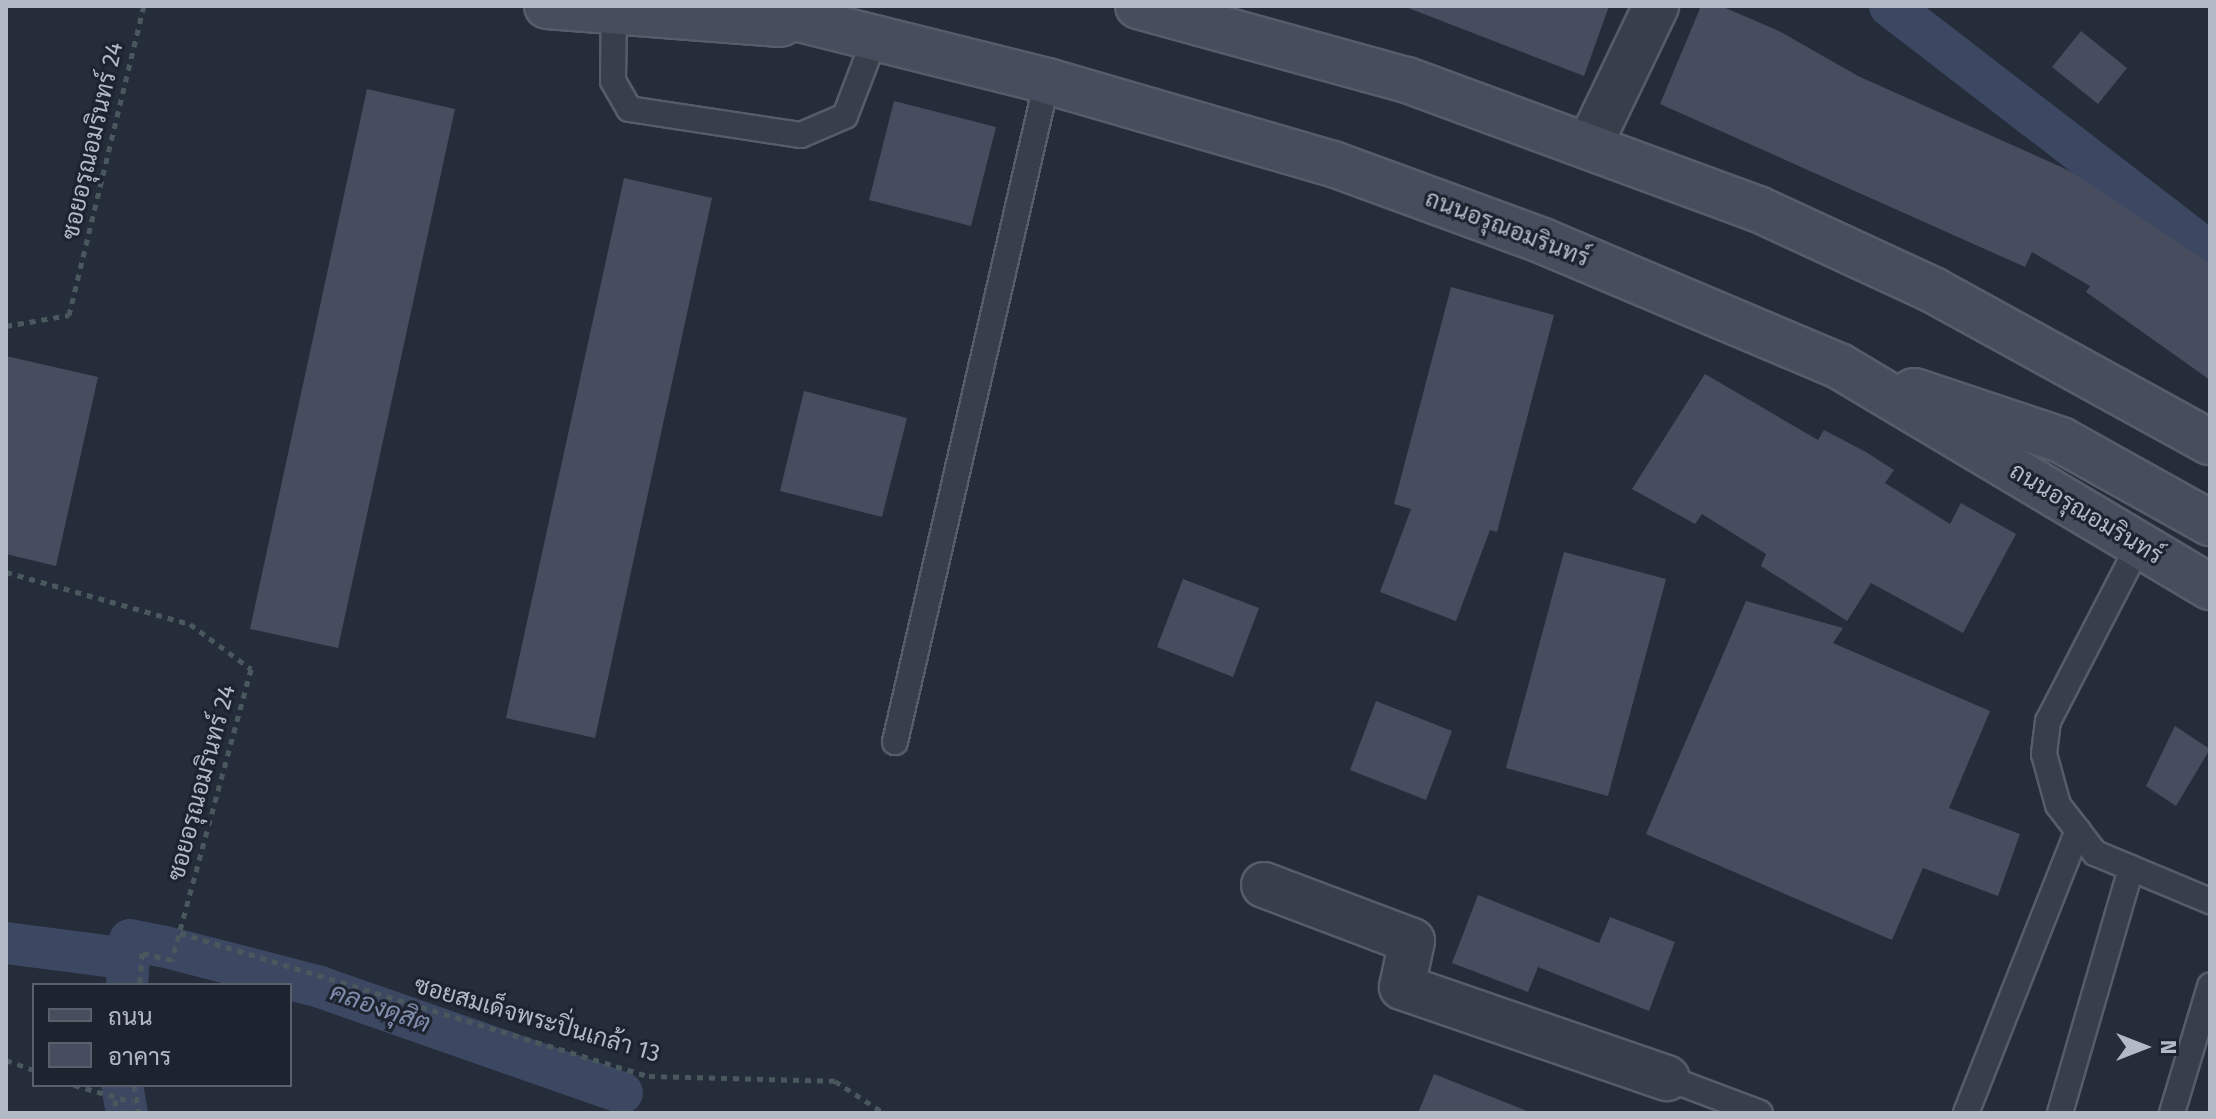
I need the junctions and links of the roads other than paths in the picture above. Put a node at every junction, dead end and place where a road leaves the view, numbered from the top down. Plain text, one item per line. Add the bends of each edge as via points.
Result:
1 (547, 6) edge
2 (747, 6) edge
3 (1138, 6) edge
4 (1656, 6) edge
5 (614, 10) junction
6 (861, 34) junction
7 (1047, 81) junction
8 (1590, 144) junction
9 (1839, 366) junction
10 (2210, 442) edge
11 (2210, 523) edge
12 (2139, 545) junction
13 (2210, 587) edge
14 (895, 742) dead end
15 (2078, 830) junction
16 (2131, 868) junction
17 (1264, 885) dead end
18 (2210, 901) edge
19 (2210, 986) edge
20 (1667, 1078) joint
21 (1760, 1113) edge
22 (1966, 1113) edge
23 (2060, 1113) edge
24 (2172, 1113) edge

1 - 5 main road
2 - 6 main road, ถนนอรุณอมรินทร์
3 - 8 main road via 1407,80
4 - 8 street
5 - 6 main road
5 - 6 lane via 613,81 629,109 801,135 845,116
6 - 7 main road, ถนนอรุณอมรินทร์
7 - 9 main road, ถนนอรุณอมรินทร์ via 1333,164 1558,247
7 - 14 lane
8 - 10 main road via 1758,209 1933,290
9 - 11 main road via 2061,440
9 - 12 main road, ถนนอรุณอมรินทร์
12 - 13 main road, ถนนอรุณอมรินทร์
12 - 15 lane via 2048,721 2044,754 2058,805
15 - 16 lane via 2095,853
15 - 22 lane
16 - 18 lane
16 - 23 lane
17 - 20 street via 1412,941 1402,987
19 - 24 lane
20 - 21 lane

